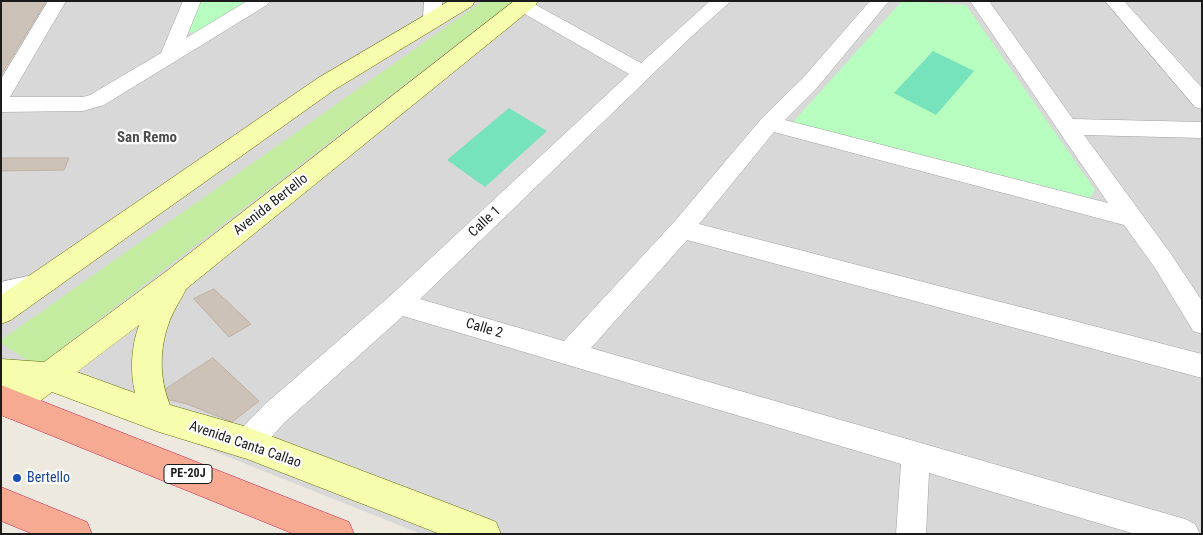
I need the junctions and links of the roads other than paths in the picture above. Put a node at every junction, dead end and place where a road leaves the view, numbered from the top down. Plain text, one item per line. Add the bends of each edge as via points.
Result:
1 (57, 1) edge
2 (192, 1) edge
3 (261, 1) edge
4 (465, 1) edge
5 (722, 1) edge
6 (880, 1) edge
7 (980, 1) edge
8 (1114, 1) edge
9 (525, 3) edge
10 (432, 11) edge
11 (169, 56) junction
12 (643, 73) junction
13 (1, 96) edge
14 (1202, 102) edge
15 (1, 105) edge
16 (769, 123) junction
17 (1067, 127) junction
18 (1202, 130) edge
19 (1131, 218) junction
20 (682, 229) junction
21 (178, 279) junction
22 (41, 283) junction
23 (1, 293) edge
24 (399, 304) junction
25 (1, 311) edge
26 (1202, 323) edge
27 (569, 354) junction
28 (1202, 366) edge
29 (1, 373) edge
30 (48, 376) junction
31 (6, 402) edge
32 (159, 416) junction
33 (247, 443) junction
34 (916, 455) junction
35 (1, 504) edge
36 (74, 534) edge
37 (337, 534) edge
38 (484, 534) edge
39 (911, 534) edge
40 (1185, 534) edge

1 - 13 street
2 - 11 street
3 - 11 street
4 - 10 main road
5 - 12 street, Calle 1
6 - 16 street via 809,84
7 - 17 street
8 - 14 street
9 - 12 street
9 - 21 main road, Avenida Bertello
10 - 22 main road
11 - 15 street via 90,102
12 - 24 street, Calle 1
16 - 19 street
16 - 20 street
17 - 18 street
17 - 19 street
19 - 26 street
20 - 27 street
20 - 28 street
21 - 30 main road, Avenida Bertello
21 - 32 main road via 152,325 146,350 150,397
22 - 23 street
22 - 25 main road
24 - 27 street, Calle 2
24 - 33 street, Calle 1 via 274,414
27 - 34 street, Calle 2
29 - 30 main road, Avenida Canta Callao
30 - 31 main road, Avenida Bertello
30 - 32 main road, Avenida Canta Callao
31 - 37 highway, PE-20J
32 - 33 main road, Avenida Canta Callao
33 - 38 main road, Avenida Canta Callao
34 - 39 street
34 - 40 street, Calle 2
35 - 36 highway

